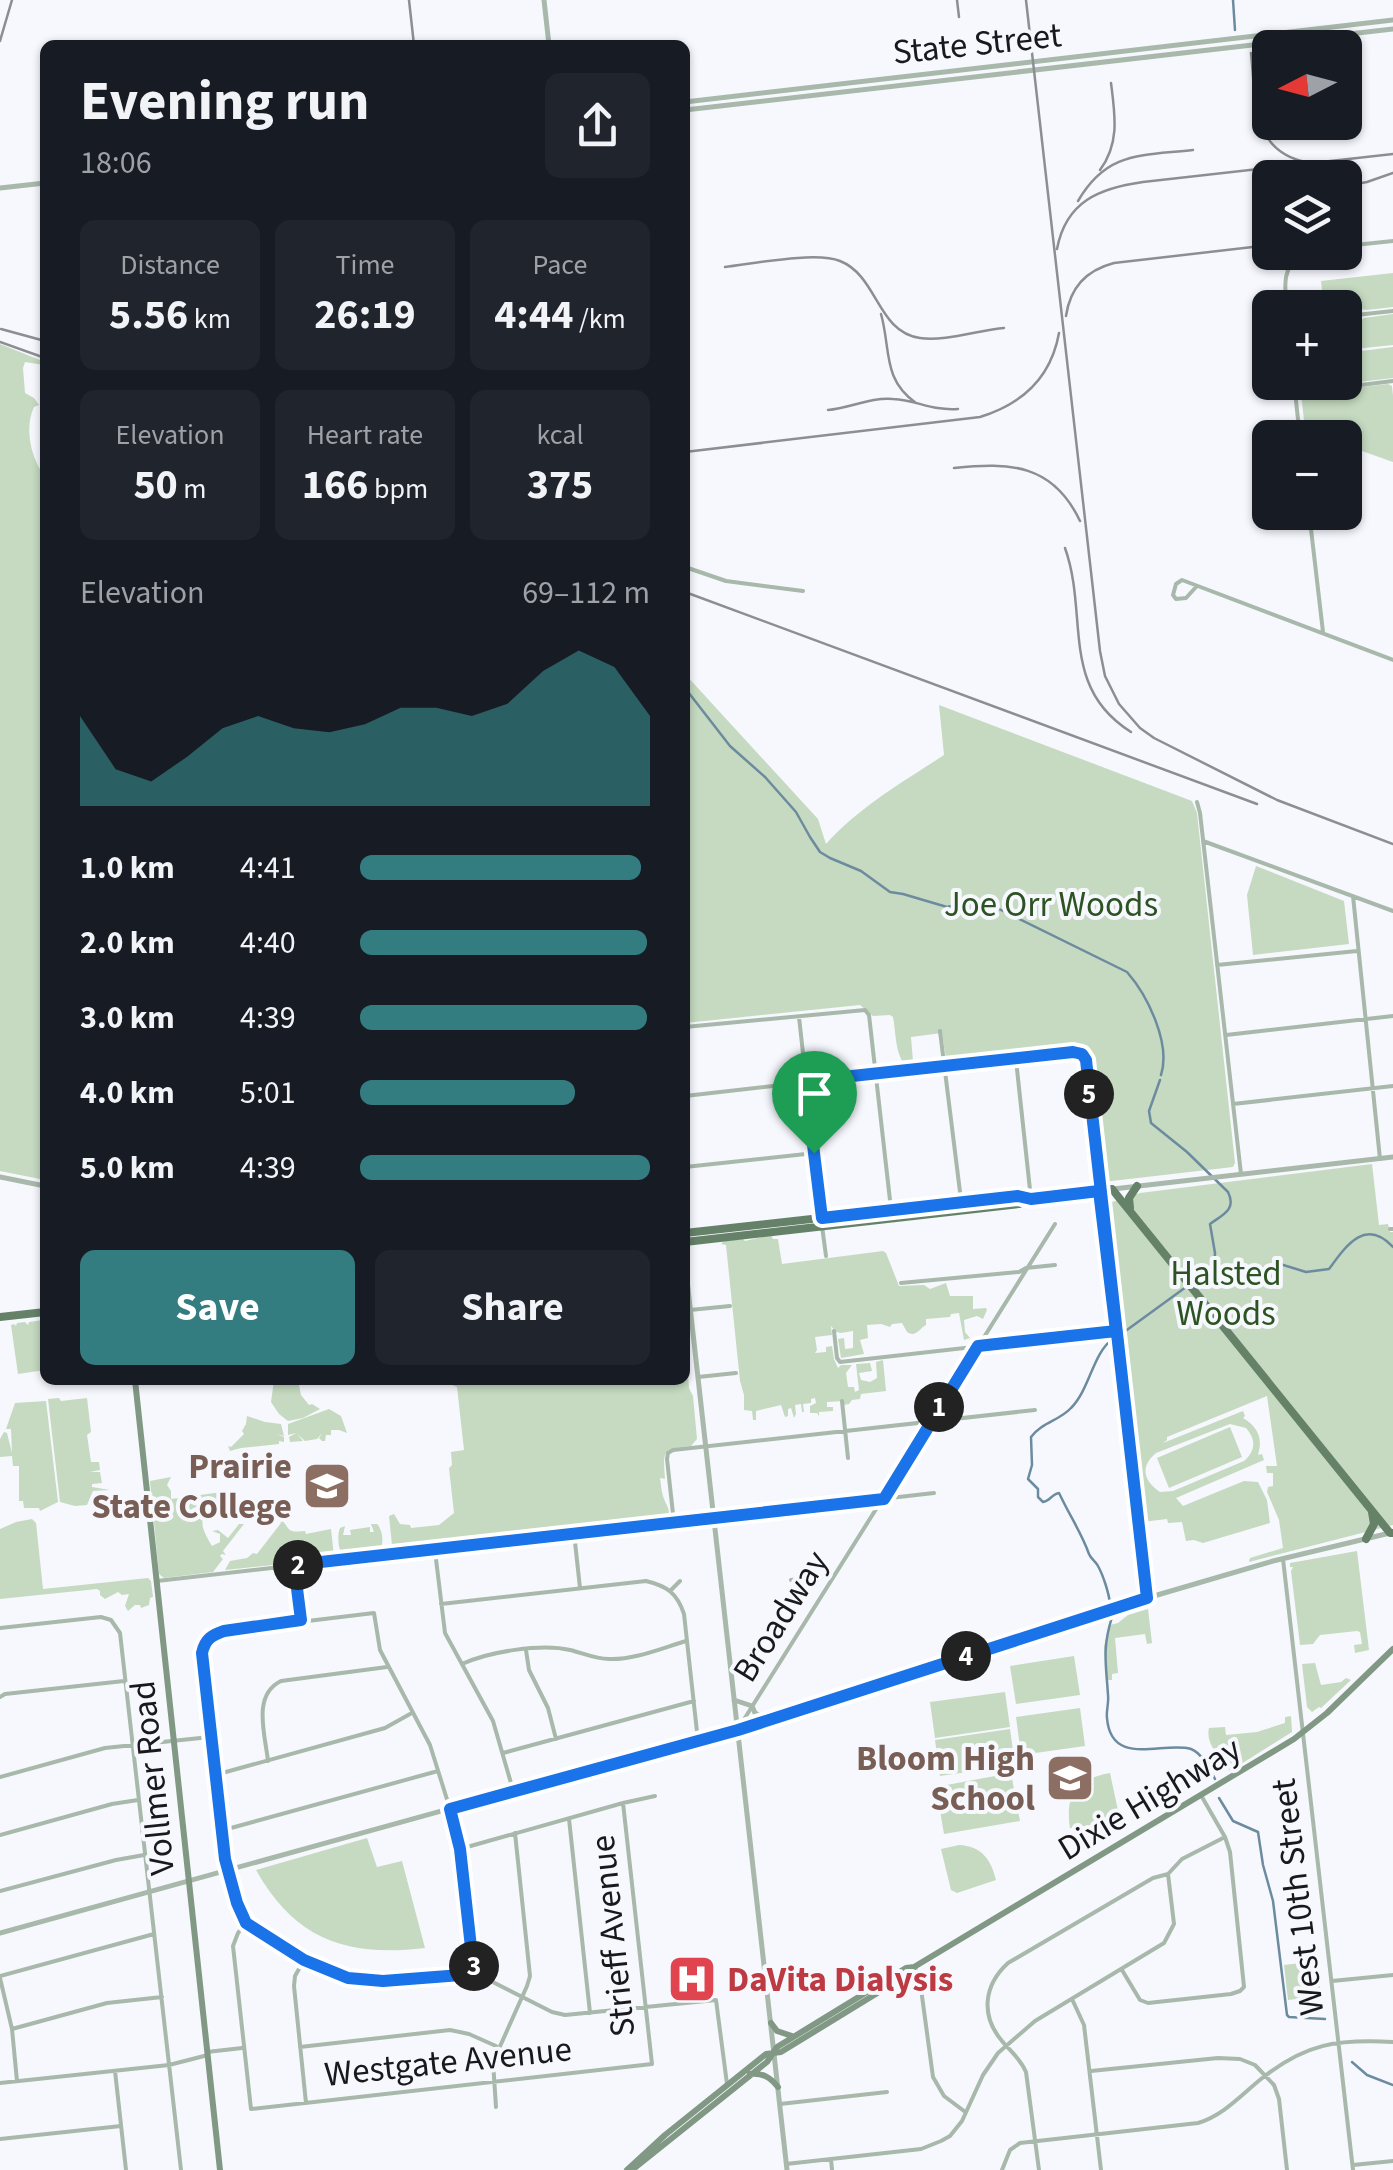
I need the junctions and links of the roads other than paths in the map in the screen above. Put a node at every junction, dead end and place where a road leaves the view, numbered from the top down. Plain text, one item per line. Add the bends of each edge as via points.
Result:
1 (544, 0) edge
2 (1393, 20) edge
3 (1393, 29) edge
4 (548, 40) edge
5 (690, 101) edge
6 (690, 109) edge
7 (40, 184) edge
8 (0, 188) edge
9 (1393, 241) edge
10 (1362, 244) edge
11 (1393, 310) edge
12 (1362, 313) edge
13 (1393, 382) edge
14 (1362, 385) edge
15 (1311, 530) edge
16 (690, 569) edge
17 (1196, 587) junction
18 (803, 591) dead end
19 (1322, 632) junction
20 (1393, 660) edge
21 (1197, 802) dead end
22 (1203, 842) junction
23 (1353, 896) junction
24 (1393, 911) edge
25 (1358, 950) junction
26 (1217, 965) junction
27 (799, 1015) junction
28 (1393, 1016) edge
29 (1366, 1019) junction
30 (690, 1026) edge
31 (940, 1031) dead end
32 (1226, 1035) junction
33 (1016, 1060) junction
34 (945, 1068) junction
35 (876, 1074) junction
36 (806, 1081) junction
37 (1393, 1086) edge
38 (1373, 1088) junction
39 (690, 1095) edge
40 (1233, 1104) junction
41 (814, 1153) junction
42 (1393, 1157) edge
43 (1380, 1158) junction
44 (690, 1165) edge
45 (1240, 1174) junction
46 (0, 1177) edge
47 (40, 1185) edge
48 (1138, 1186) junction
49 (1112, 1190) junction
50 (1099, 1191) junction
51 (1031, 1199) junction
52 (961, 1206) junction
53 (1131, 1212) junction
54 (891, 1214) junction
55 (822, 1222) junction
56 (1055, 1224) dead end
57 (690, 1233) edge
58 (690, 1241) edge
59 (826, 1256) dead end
60 (1055, 1265) dead end
61 (1026, 1268) junction
62 (901, 1284) dead end
63 (730, 1306) dead end
64 (690, 1310) joint
65 (40, 1313) edge
66 (0, 1317) edge
67 (834, 1331) dead end
68 (1116, 1331) junction
69 (978, 1346) junction
70 (736, 1374) dead end
71 (698, 1378) junction
72 (136, 1385) edge
73 (842, 1401) dead end
74 (1035, 1410) dead end
75 (930, 1422) junction
76 (845, 1431) junction
77 (706, 1447) junction
78 (848, 1458) dead end
79 (934, 1494) dead end
80 (884, 1499) junction
81 (1372, 1512) junction
82 (714, 1518) junction
83 (674, 1522) junction
84 (574, 1533) junction
85 (1391, 1533) edge
86 (1366, 1540) junction
87 (434, 1550) junction
88 (1282, 1559) junction
89 (294, 1565) junction
90 (834, 1575) junction
91 (791, 1580) dead end
92 (157, 1581) junction
93 (680, 1582) dead end
94 (580, 1588) junction
95 (671, 1590) junction
96 (1147, 1598) junction
97 (441, 1604) junction
98 (301, 1620) junction
99 (0, 1628) edge
100 (686, 1641) junction
101 (1393, 1649) edge
102 (526, 1650) junction
103 (462, 1664) junction
104 (387, 1666) junction
105 (126, 1681) junction
106 (0, 1697) edge
107 (734, 1700) junction
108 (694, 1701) junction
109 (752, 1706) junction
110 (412, 1714) junction
111 (768, 1720) junction
112 (738, 1730) junction
113 (1304, 1733) junction
114 (210, 1737) junction
115 (556, 1739) junction
116 (174, 1741) junction
117 (698, 1741) junction
118 (132, 1745) junction
119 (503, 1753) junction
120 (268, 1761) junction
121 (438, 1770) junction
122 (215, 1775) junction
123 (0, 1777) edge
124 (513, 1790) junction
125 (655, 1796) dead end
126 (1202, 1796) junction
127 (138, 1800) junction
128 (623, 1803) junction
129 (450, 1809) junction
130 (569, 1819) junction
131 (220, 1831) junction
132 (515, 1833) junction
133 (0, 1835) edge
134 (1225, 1836) junction
135 (460, 1849) junction
136 (144, 1855) junction
137 (228, 1871) junction
138 (1168, 1874) junction
139 (188, 1882) junction
140 (0, 1891) edge
141 (149, 1892) junction
142 (246, 1923) junction
143 (0, 1932) edge
144 (155, 1934) junction
145 (304, 1960) junction
146 (914, 1967) junction
147 (1121, 1970) junction
148 (474, 1974) junction
149 (1393, 1975) edge
150 (0, 1977) edge
151 (1332, 1981) junction
152 (162, 1997) junction
153 (522, 1997) junction
154 (1072, 1999) junction
155 (646, 2008) junction
156 (590, 2014) junction
157 (771, 2023) junction
158 (12, 2029) junction
159 (793, 2037) junction
160 (1339, 2041) junction
161 (1393, 2042) edge
162 (1006, 2046) junction
163 (300, 2047) junction
164 (498, 2047) junction
165 (244, 2048) junction
166 (207, 2054) junction
167 (774, 2054) junction
168 (652, 2064) joint
169 (169, 2065) junction
170 (115, 2071) junction
171 (1091, 2071) junction
172 (749, 2074) junction
173 (1265, 2076) junction
174 (493, 2081) junction
175 (17, 2082) junction
176 (0, 2084) edge
177 (727, 2084) junction
178 (778, 2087) junction
179 (887, 2092) dead end
180 (306, 2102) junction
181 (780, 2104) junction
182 (496, 2107) dead end
183 (966, 2112) junction
184 (121, 2126) junction
185 (1097, 2133) junction
186 (0, 2138) edge
187 (1034, 2140) junction
188 (831, 2159) junction
189 (644, 2160) junction
190 (1393, 2162) edge
191 (786, 2167) edge
192 (1353, 2168) edge
193 (126, 2170) edge
194 (181, 2170) edge
195 (220, 2170) edge
196 (630, 2170) edge
197 (645, 2170) edge
198 (832, 2170) edge
199 (1002, 2170) edge
200 (1038, 2170) edge
201 (1101, 2170) edge
202 (1287, 2170) edge

1 - 4 street
2 - 5 street, State Street
3 - 6 street, State Street
7 - 8 street
9 - 10 street
11 - 12 street
13 - 14 street
15 - 19 street
16 - 18 street via 726,581
17 - 17 street via 1182,580 1173,595 1186,598
17 - 19 street
19 - 20 street
21 - 22 street
22 - 23 street
22 - 26 street
23 - 24 street
23 - 25 street
25 - 26 street
25 - 29 street
26 - 32 street
27 - 30 street
27 - 35 street via 866,1010
27 - 36 street
28 - 29 street
29 - 32 street
29 - 38 street
31 - 34 street
32 - 40 street
33 - 34 street
33 - 50 street via 1073,1052 1086,1060
33 - 51 street
34 - 35 street
34 - 52 street
35 - 36 street
35 - 54 street
36 - 39 street
36 - 41 street
37 - 38 street
38 - 40 street
38 - 43 street
40 - 45 street
41 - 44 street
41 - 55 street
42 - 43 street
43 - 45 street
45 - 48 street
46 - 47 street
48 - 49 street
48 - 53 main road via 1129,1198
49 - 50 main road
49 - 53 main road
50 - 51 main road
50 - 68 street
51 - 52 main road
52 - 54 main road
53 - 81 main road
54 - 55 main road
55 - 57 main road
55 - 58 main road
55 - 59 street
56 - 61 street, Broadway
60 - 61 street
61 - 62 street
61 - 69 street, Broadway
63 - 64 street
64 - 71 street
65 - 66 main road
67 - 69 street via 838,1360
68 - 69 street
68 - 96 street
69 - 75 street, Broadway
70 - 71 street
71 - 77 street
72 - 92 main road, Vollmer Road
73 - 76 street
74 - 75 street
75 - 76 street
75 - 80 street, Broadway
76 - 77 street
76 - 78 street
77 - 82 street
77 - 83 street via 668,1453
79 - 80 street
80 - 82 street
80 - 90 street, Broadway
81 - 85 main road
81 - 86 main road
82 - 83 street
82 - 107 street
83 - 84 street
84 - 87 street
84 - 94 street
85 - 86 street
86 - 88 street
87 - 89 street
87 - 97 street
88 - 96 street
88 - 113 street, West 10th Street
89 - 92 street
89 - 98 street
90 - 91 street
90 - 109 street, Broadway
92 - 116 main road, Vollmer Road
93 - 95 street
94 - 95 street via 646,1581
94 - 97 street
95 - 100 street via 684,1614
96 - 111 street
97 - 103 street via 445,1633
98 - 104 street via 374,1613
98 - 114 street via 224,1631 206,1640
99 - 105 street via 104,1618 120,1633
100 - 102 street via 617,1659 568,1649
100 - 108 street
101 - 113 main road, Dixie Highway
102 - 103 street
102 - 115 street
103 - 119 street
104 - 110 street
104 - 120 street via 274,1684 262,1710
105 - 106 street
105 - 118 street
107 - 109 street
107 - 112 street
108 - 115 street
108 - 117 street
109 - 111 street
109 - 112 street, Broadway
110 - 120 street
110 - 121 street
111 - 112 street
112 - 117 street
112 - 157 street
113 - 126 main road, Dixie Highway
113 - 151 street, West 10th Street
114 - 116 street
114 - 122 street
115 - 119 street
116 - 118 street
116 - 139 main road, Vollmer Road
117 - 124 street
118 - 123 street
118 - 127 street
119 - 124 street
120 - 122 street
121 - 129 street
121 - 131 street
122 - 131 street
124 - 129 street
125 - 128 street
126 - 134 street
126 - 146 main road, Dixie Highway
127 - 133 street
127 - 136 street
128 - 130 street
128 - 155 street, Strieff Avenue
129 - 135 street
129 - 137 street
130 - 132 street
130 - 156 street
131 - 137 street
132 - 135 street
132 - 153 street via 530,1966
134 - 138 street
134 - 147 street via 1242,1989 1148,2003
135 - 148 street
136 - 140 street
136 - 141 street
137 - 139 street
137 - 142 street
138 - 147 street via 1172,1932
138 - 162 street via 1000,1970 990,1986 988,2017
139 - 141 street
139 - 166 main road, Vollmer Road
141 - 143 street
141 - 144 street
142 - 145 street
142 - 165 street via 233,1946
144 - 150 street
144 - 152 street
145 - 148 street via 375,1981
145 - 163 street via 294,1986
146 - 159 main road, Dixie Highway
146 - 167 main road, Dixie Highway
146 - 183 street via 933,2077 944,2096
147 - 154 street
148 - 153 street
149 - 151 street
150 - 158 street
151 - 160 street, West 10th Street
152 - 158 street via 107,2003
152 - 169 street
153 - 156 street via 556,2014
153 - 164 street
154 - 162 street
154 - 171 street
155 - 156 street
155 - 168 street, Strieff Avenue
155 - 177 street via 716,2000
157 - 159 main road
157 - 167 street
158 - 175 street
159 - 167 main road, Dixie Highway
160 - 161 street
160 - 173 street via 1297,2055
160 - 192 street, West 10th Street
162 - 183 street
162 - 187 street via 1026,2072
163 - 164 street via 450,2030
163 - 180 street
164 - 174 street
165 - 166 street
165 - 180 street, Westgate Avenue via 251,2109
166 - 169 street
166 - 195 main road, Vollmer Road
167 - 172 main road, Dixie Highway
167 - 177 main road, Dixie Highway
167 - 178 street
168 - 174 street, Westgate Avenue
169 - 170 street
169 - 194 street
170 - 175 street
170 - 184 street
171 - 173 street via 1218,2058 1240,2060
171 - 185 street
172 - 178 main road
172 - 189 main road, Dixie Highway
173 - 185 street via 1210,2119
173 - 202 street via 1279,2099
174 - 180 street, Westgate Avenue
174 - 182 street
175 - 176 street
177 - 196 main road, Dixie Highway
178 - 181 street
179 - 181 street
181 - 191 street
183 - 188 street via 950,2136 931,2146
184 - 186 street
184 - 193 street
185 - 187 street
185 - 201 street
187 - 199 street via 1010,2150
187 - 200 street
188 - 191 street
188 - 198 street
189 - 196 main road, Dixie Highway
189 - 197 street
190 - 192 street

